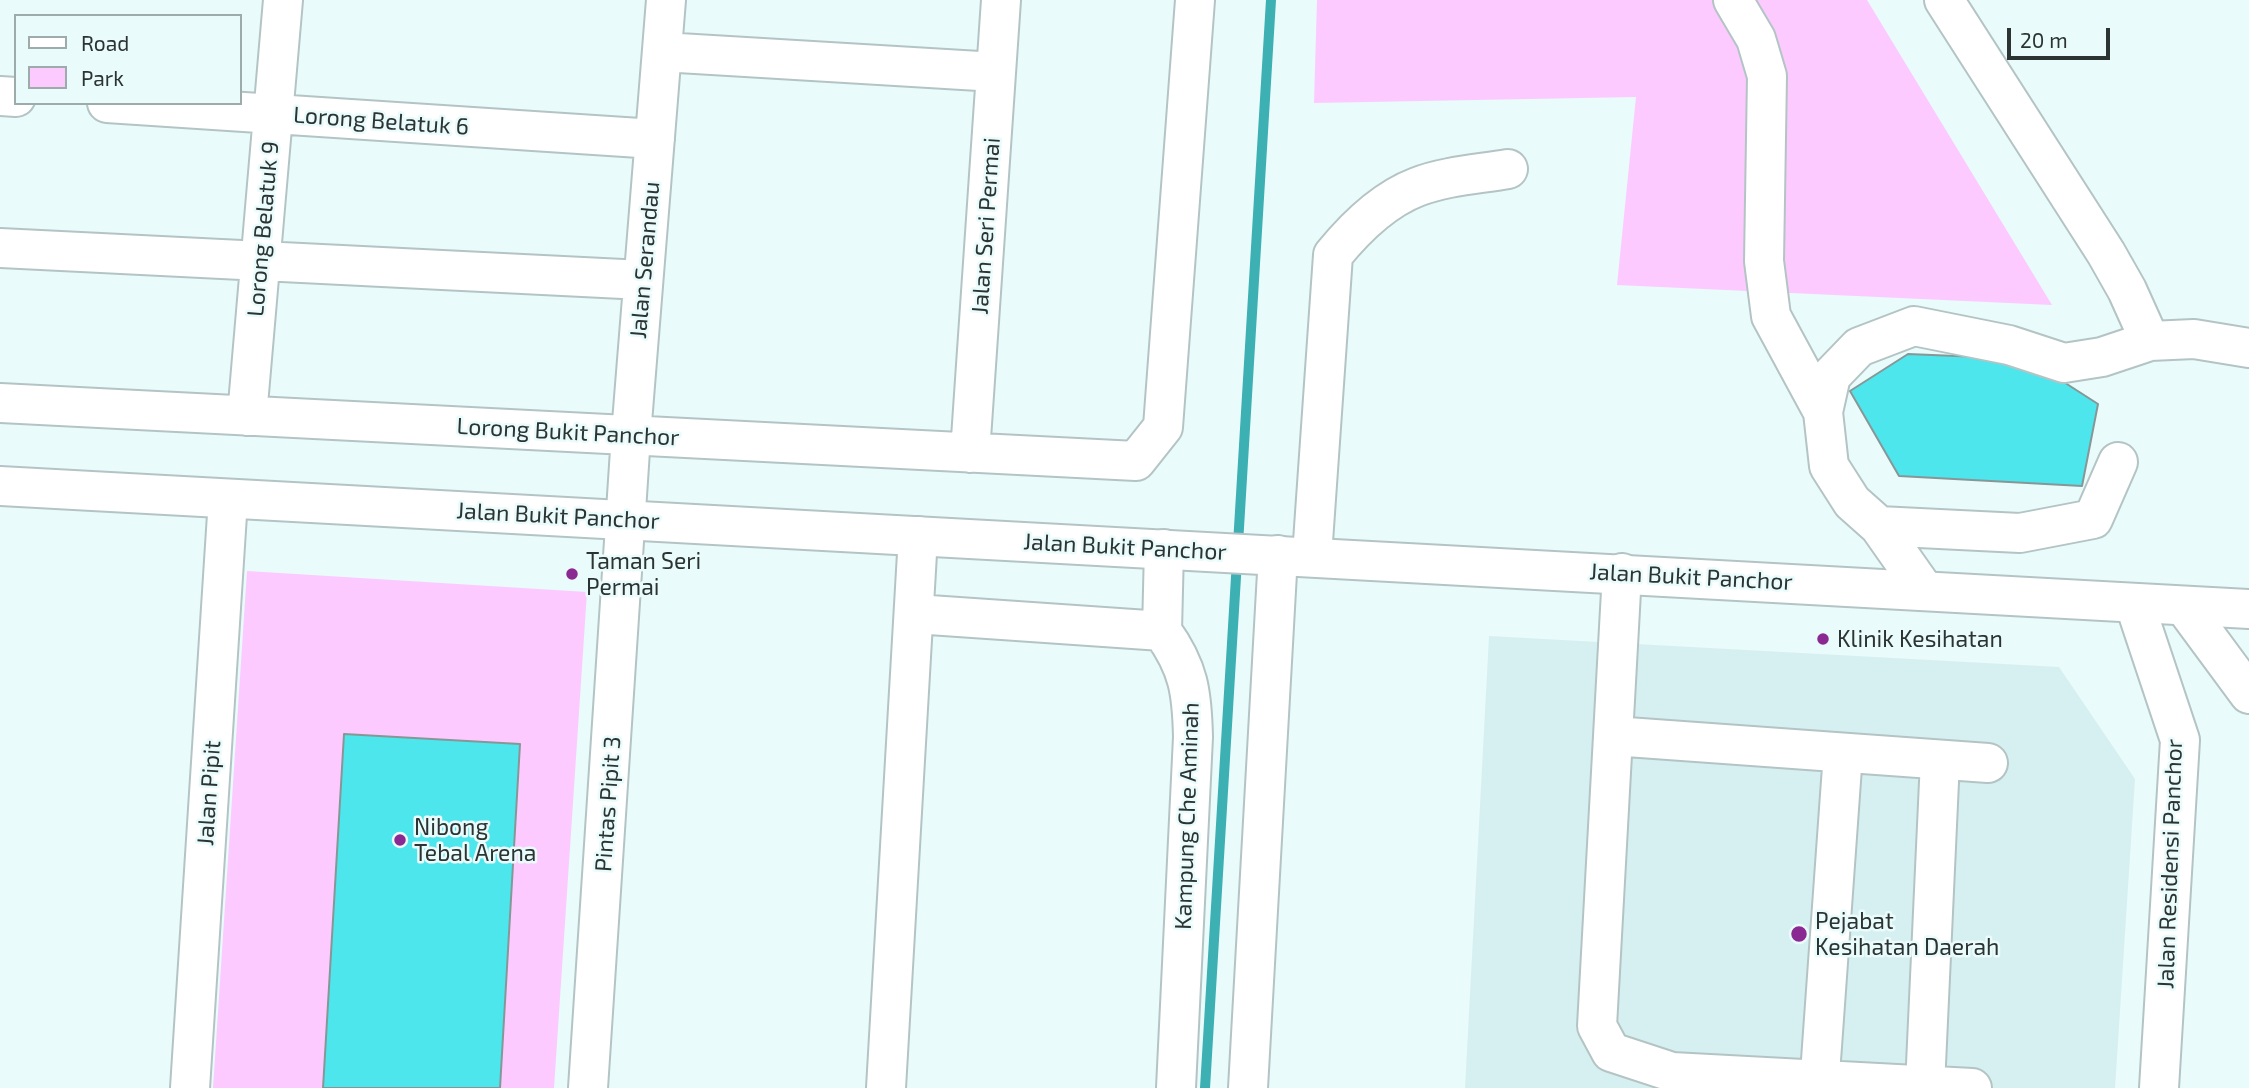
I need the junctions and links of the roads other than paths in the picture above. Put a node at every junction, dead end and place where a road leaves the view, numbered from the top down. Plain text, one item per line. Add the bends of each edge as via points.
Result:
1 (283, 0) edge
2 (666, 0) edge
3 (1001, 0) edge
4 (1195, 0) edge
5 (1733, 0) edge
6 (1944, 0) edge
7 (662, 52) junction
8 (996, 72) junction
9 (137, 105) edge
10 (273, 114) junction
11 (654, 139) junction
12 (1508, 169) dead end
13 (0, 248) edge
14 (260, 261) junction
15 (643, 280) junction
16 (2150, 341) junction
17 (2249, 348) edge
18 (0, 403) edge
19 (1823, 412) junction
20 (247, 416) junction
21 (631, 435) junction
22 (970, 453) junction
23 (2118, 463) dead end
24 (0, 486) edge
25 (228, 499) junction
26 (626, 520) junction
27 (1879, 526) junction
28 (918, 536) junction
29 (1164, 548) junction
30 (1295, 555) junction
31 (1622, 573) junction
32 (1924, 590) junction
33 (2134, 604) junction
34 (2184, 607) junction
35 (2249, 610) edge
36 (915, 614) junction
37 (1162, 631) junction
38 (2249, 694) edge
39 (1613, 736) junction
40 (1843, 752) junction
41 (1940, 760) junction
42 (1988, 763) dead end
43 (1819, 1084) edge
44 (1925, 1086) junction
45 (190, 1088) edge
46 (589, 1088) edge
47 (886, 1088) edge
48 (1176, 1088) edge
49 (1248, 1088) edge
50 (1972, 1088) edge
51 (2159, 1088) edge

1 - 10 street, Lorong Belatuk 9
2 - 7 street, Jalan Serandau
3 - 8 street, Jalan Seri Permai
4 - 22 street, Lorong Bukit Panchor via 1163,427 1136,461
5 - 19 street via 1756,39 1767,76 1764,261 1771,316
6 - 16 street via 2106,253
7 - 8 street
7 - 11 street, Jalan Serandau
8 - 22 street, Jalan Seri Permai
9 - 10 street, Lorong Belatuk 6
10 - 11 street, Lorong Belatuk 6
10 - 14 street, Lorong Belatuk 9
11 - 15 street, Jalan Serandau
12 - 30 street via 1417,187 1380,207 1333,256
13 - 14 street
14 - 15 street
14 - 20 street, Lorong Belatuk 9
15 - 21 street, Jalan Serandau
16 - 17 street via 2194,339
16 - 19 street via 2102,357 2064,363 2009,345 1914,327 1860,347 1831,376
18 - 20 street, Lorong Bukit Panchor
19 - 27 street via 1829,466 1852,502
20 - 21 street, Lorong Bukit Panchor
21 - 22 street, Lorong Bukit Panchor
21 - 26 street, Jalan Serandau
23 - 27 street via 2093,519 2020,533
24 - 25 street, Jalan Bukit Panchor
25 - 26 street, Jalan Bukit Panchor
25 - 45 street, Jalan Pipit
26 - 28 street, Jalan Bukit Panchor
26 - 46 street, Pintas Pipit 3
27 - 32 street
28 - 29 street, Jalan Bukit Panchor
28 - 36 street
29 - 30 street, Jalan Bukit Panchor
29 - 37 street
30 - 31 street, Jalan Bukit Panchor
30 - 49 street
31 - 32 street, Jalan Bukit Panchor
31 - 39 street
32 - 33 street, Jalan Bukit Panchor
33 - 34 street, Jalan Bukit Panchor
33 - 51 street, Jalan Residensi Panchor via 2180,740
34 - 35 street, Jalan Bukit Panchor
34 - 38 street
36 - 37 street
36 - 47 street
37 - 48 street, Kampung Che Aminah via 1180,656 1192,693
39 - 40 street
39 - 43 street via 1597,1026 1611,1052 1672,1072
40 - 41 street
40 - 43 street
41 - 42 street
41 - 44 street
43 - 44 street
44 - 50 street

